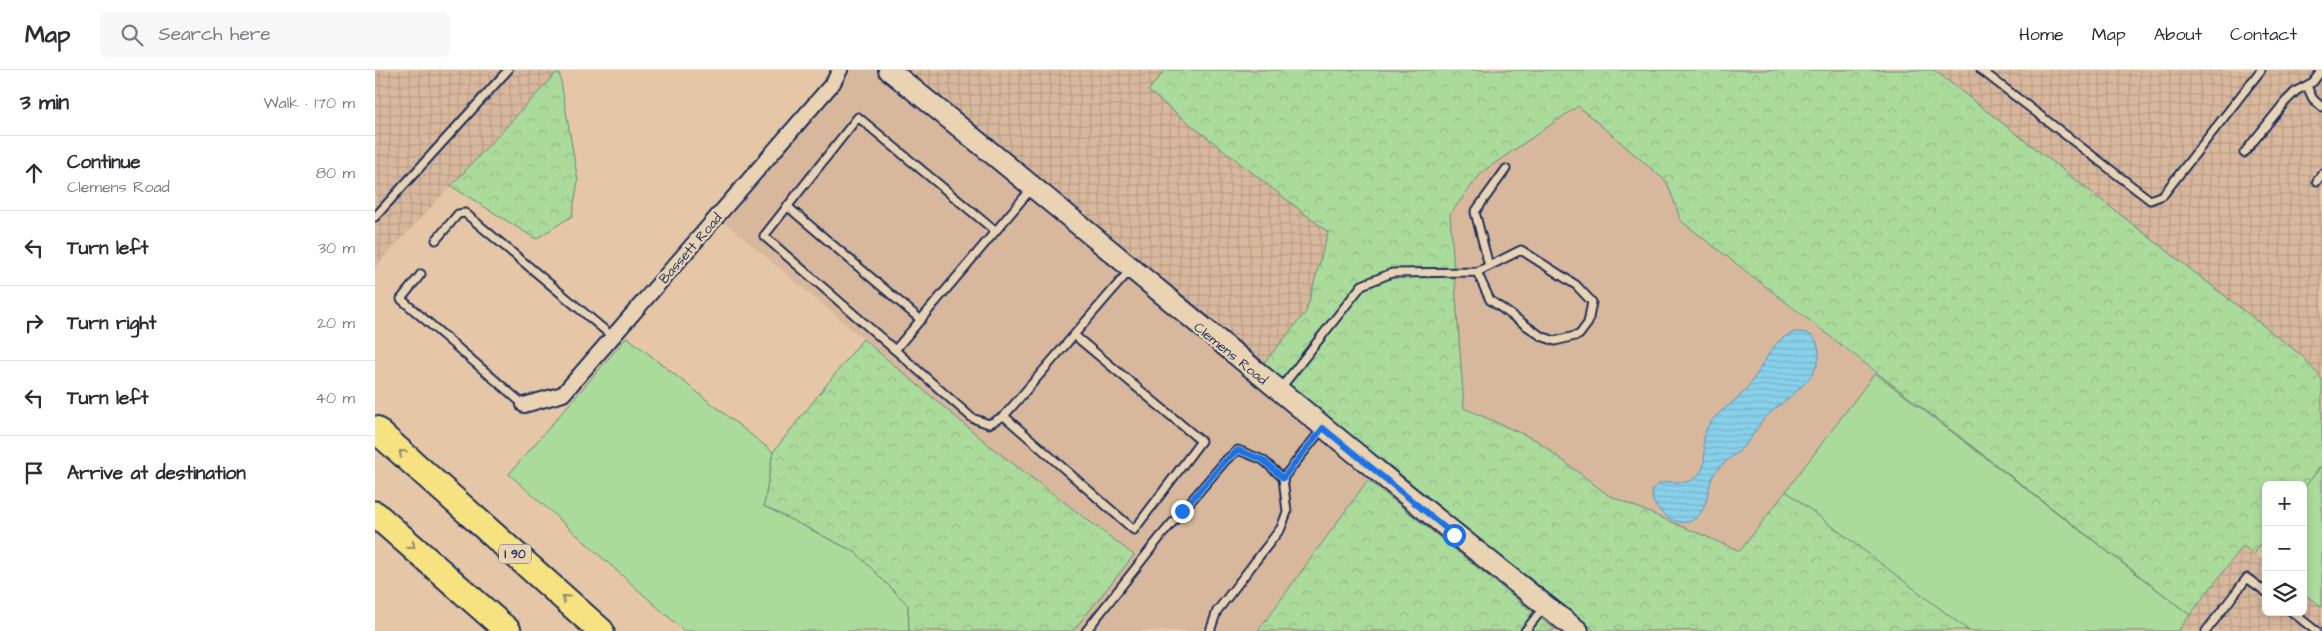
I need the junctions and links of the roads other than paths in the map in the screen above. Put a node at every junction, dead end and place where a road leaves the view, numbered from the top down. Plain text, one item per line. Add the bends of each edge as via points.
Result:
1 (508, 70) edge
2 (840, 70) edge
3 (889, 70) edge
4 (1981, 70) edge
5 (2261, 70) edge
6 (2322, 70) edge
7 (2307, 86) junction
8 (2322, 107) edge
9 (2244, 153) dead end
10 (1506, 169) dead end
11 (2322, 174) edge
12 (2317, 181) dead end
13 (1033, 186) junction
14 (787, 206) junction
15 (375, 216) edge
16 (995, 231) junction
17 (436, 240) dead end
18 (1489, 266) junction
19 (1130, 269) junction
20 (1477, 272) junction
21 (421, 274) dead end
22 (921, 320) junction
23 (1074, 335) junction
24 (613, 337) junction
25 (895, 350) junction
26 (1278, 391) junction
27 (524, 405) joint
28 (1004, 416) junction
29 (1323, 428) junction
30 (375, 429) edge
31 (1283, 478) junction
32 (375, 514) edge
33 (2262, 589) edge
34 (1545, 605) junction
35 (2297, 616) edge
36 (508, 631) edge
37 (601, 631) edge
38 (1087, 631) edge
39 (1210, 631) edge
40 (1525, 631) edge
41 (1578, 631) edge
42 (2206, 631) edge
43 (2316, 631) edge

1 - 15 lane
2 - 24 street, Bassett Road via 827,91
3 - 13 street, Clemens Road
4 - 5 lane via 2150,200 2163,195
6 - 7 lane
7 - 8 lane via 2313,99
7 - 9 lane via 2285,102
10 - 18 lane via 1475,212
11 - 12 lane
13 - 16 lane
13 - 19 street, Clemens Road
14 - 16 lane via 858,117
14 - 22 lane
14 - 25 lane via 764,236
16 - 22 lane
17 - 24 lane via 458,214 465,213
18 - 20 lane
18 - 20 lane via 1521,250 1576,285 1592,302 1588,323 1579,335 1555,341 1541,336 1490,300
19 - 23 lane
19 - 26 street, Clemens Road
20 - 26 lane via 1392,273 1362,285
21 - 27 lane via 401,299
22 - 25 lane
23 - 28 lane
23 - 28 lane via 1201,441 1134,530
24 - 27 street, Bassett Road via 563,394
25 - 28 lane via 972,418 989,424
26 - 29 street, Clemens Road
29 - 31 lane
29 - 34 street, Clemens Road
37 -> 30 highway, I 90
31 - 38 lane via 1263,460 1238,450 1161,536
31 - 39 lane via 1287,512 1281,528 1217,611
32 -> 36 highway
33 - 42 lane via 2247,578
34 - 40 lane
34 - 41 street, Clemens Road
35 - 43 lane

